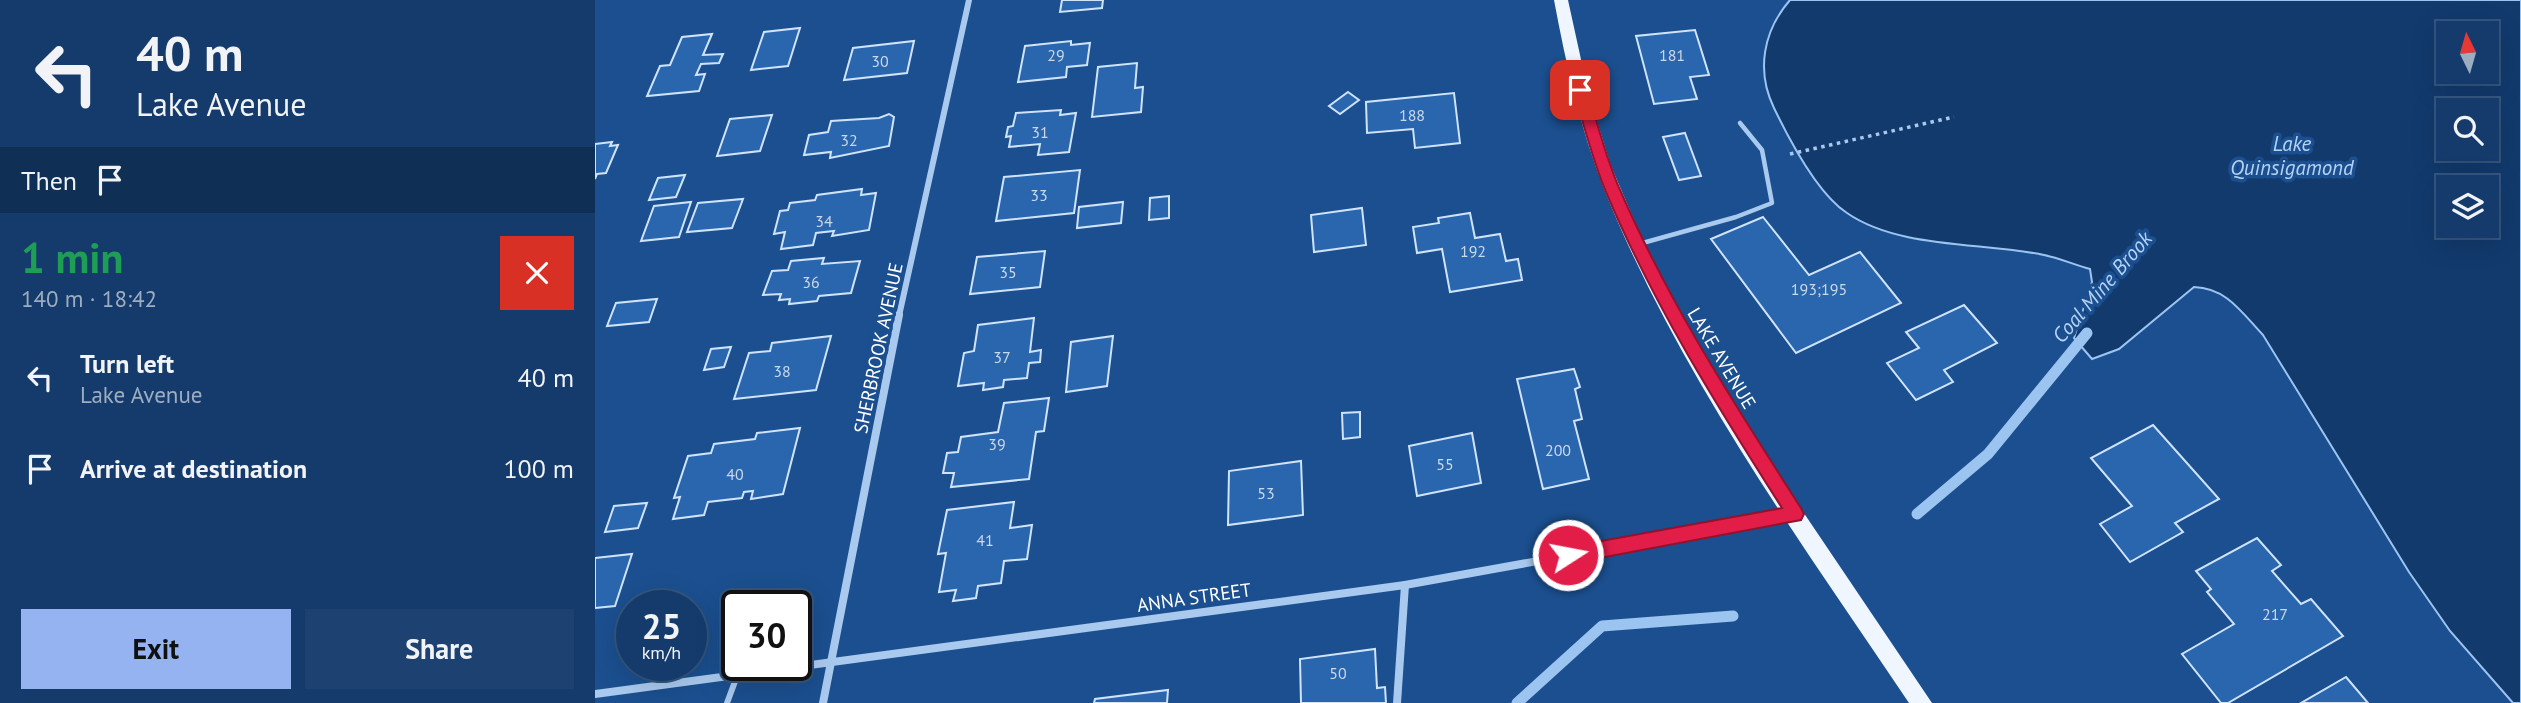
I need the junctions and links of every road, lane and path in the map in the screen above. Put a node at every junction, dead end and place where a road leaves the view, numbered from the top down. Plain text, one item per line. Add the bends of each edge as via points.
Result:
1 (969, 0) edge
2 (1561, 0) edge
3 (1954, 117) dead end
4 (1740, 122) dead end
5 (1790, 154) dead end
6 (1636, 244) junction
7 (1795, 514) junction
8 (1405, 585) junction
9 (833, 661) junction
10 (812, 664) edge
11 (721, 678) edge
12 (735, 681) edge
13 (595, 694) edge
14 (727, 703) edge
15 (823, 703) edge
16 (1397, 703) edge
17 (1921, 703) edge

1 - 9 street, SHERBROOK AVENUE via 898,320
2 - 6 main road, LAKE AVENUE via 1585,109
3 - 5 path
4 - 6 lane via 1762,150 1772,203 1736,218
6 - 7 main road, LAKE AVENUE via 1701,367
7 - 8 street, ANNA STREET
7 - 17 main road, LAKE AVENUE
8 - 9 street, ANNA STREET
8 - 16 street
9 - 10 street, ANNA STREET
9 - 15 street, SHERBROOK AVENUE
11 - 13 street, ANNA STREET
12 - 14 lane

